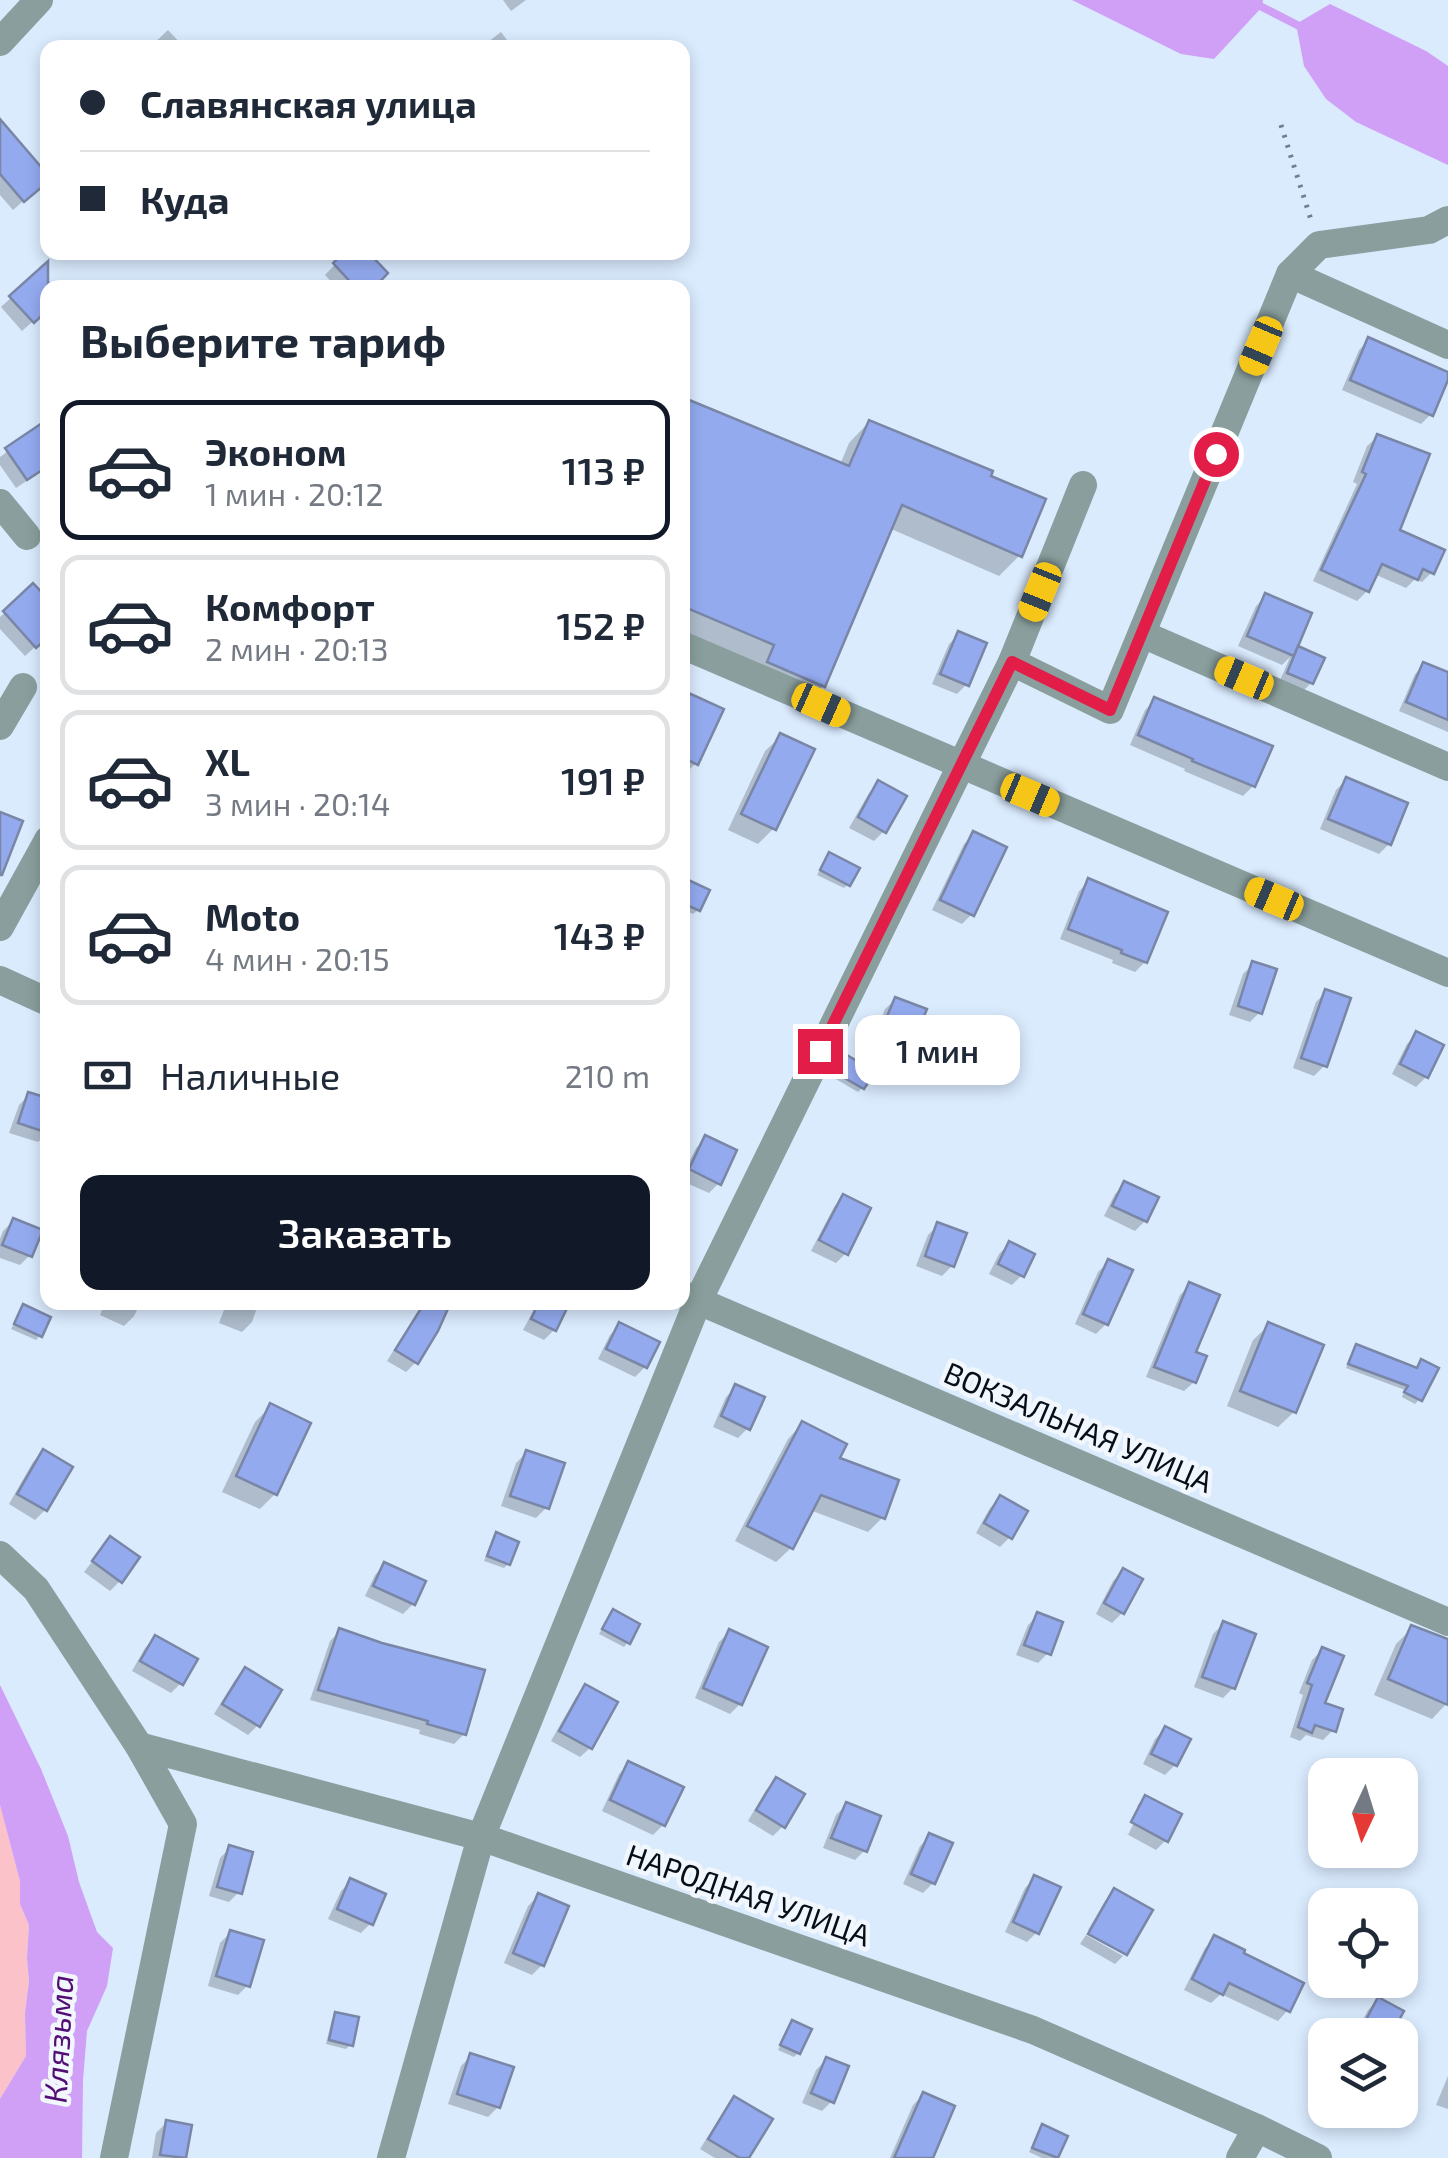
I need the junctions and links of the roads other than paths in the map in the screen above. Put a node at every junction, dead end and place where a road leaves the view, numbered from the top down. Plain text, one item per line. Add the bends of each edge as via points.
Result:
1 (39, 0) edge
2 (0, 42) edge
3 (1448, 220) edge
4 (1290, 274) junction
5 (1448, 345) edge
6 (1084, 486) dead end
7 (0, 504) edge
8 (27, 536) dead end
9 (1142, 634) junction
10 (690, 648) edge
11 (1012, 662) junction
12 (22, 687) dead end
13 (0, 726) edge
14 (960, 766) junction
15 (1448, 767) edge
16 (40, 854) edge
17 (0, 927) edge
18 (1448, 974) edge
19 (0, 980) edge
20 (40, 998) edge
21 (690, 1298) edge
22 (685, 1310) edge
23 (0, 1555) edge
24 (1448, 1622) edge
25 (140, 1746) junction
26 (481, 1837) junction
27 (1258, 2128) junction
28 (114, 2158) edge
29 (390, 2158) edge
30 (1240, 2158) edge
31 (1318, 2158) edge

1 - 2 street
3 - 4 street via 1429,230 1318,245
4 - 5 street
4 - 9 street
6 - 11 street
7 - 8 street
9 - 11 street via 1110,710
9 - 15 street
10 - 14 street
11 - 14 street
12 - 13 street
14 - 18 street
14 - 21 street
16 - 17 street
19 - 20 street
21 - 24 street, ВОКЗАЛЬНАЯ УЛИЦА
22 - 26 street
23 - 25 street via 36,1589
25 - 26 street, НАРОДНАЯ УЛИЦА
25 - 28 street via 183,1824
26 - 27 street, НАРОДНАЯ УЛИЦА via 1034,2030
26 - 29 street
27 - 30 street
27 - 31 street, НАРОДНАЯ УЛИЦА

